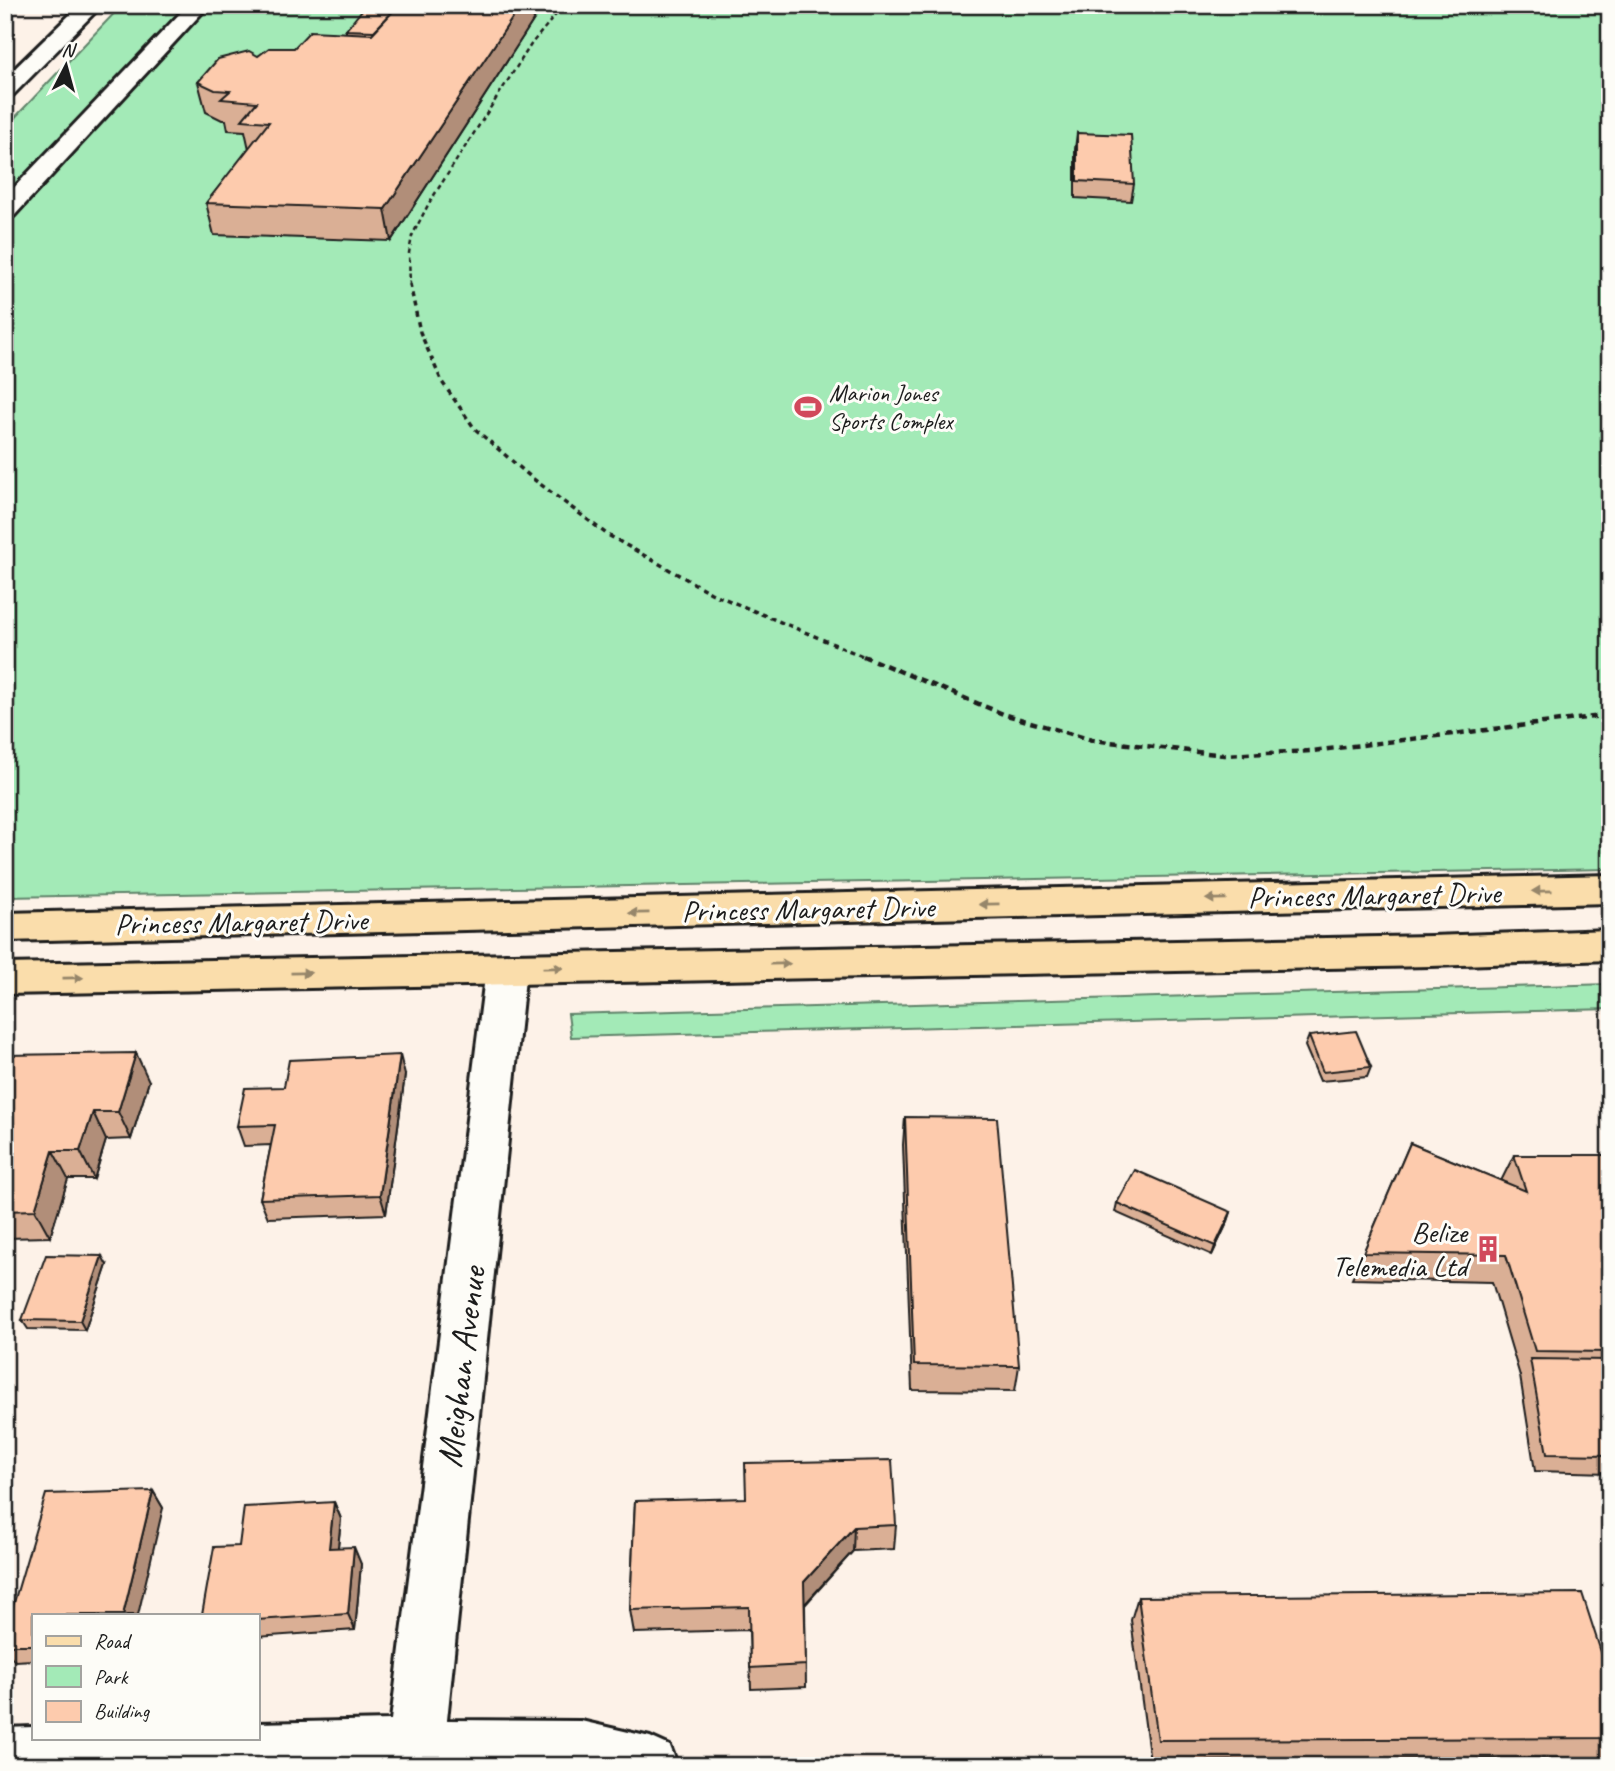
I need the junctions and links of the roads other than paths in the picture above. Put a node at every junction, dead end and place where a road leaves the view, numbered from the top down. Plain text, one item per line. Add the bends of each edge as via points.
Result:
1 (92, 5) edge
2 (199, 5) edge
3 (5, 89) edge
4 (5, 211) edge
5 (1610, 889) edge
6 (5, 927) edge
7 (1610, 945) edge
8 (506, 969) junction
9 (5, 979) edge
10 (5, 1756) edge
11 (415, 1757) edge
12 (650, 1766) edge

1 - 3 street
2 - 4 street
5 -> 6 main road, Princess Margaret Drive
8 -> 7 main road, Princess Margaret Drive
9 -> 8 main road, Princess Margaret Drive
8 - 11 street, Meighan Avenue
10 - 11 street
11 - 12 street via 581,1749

